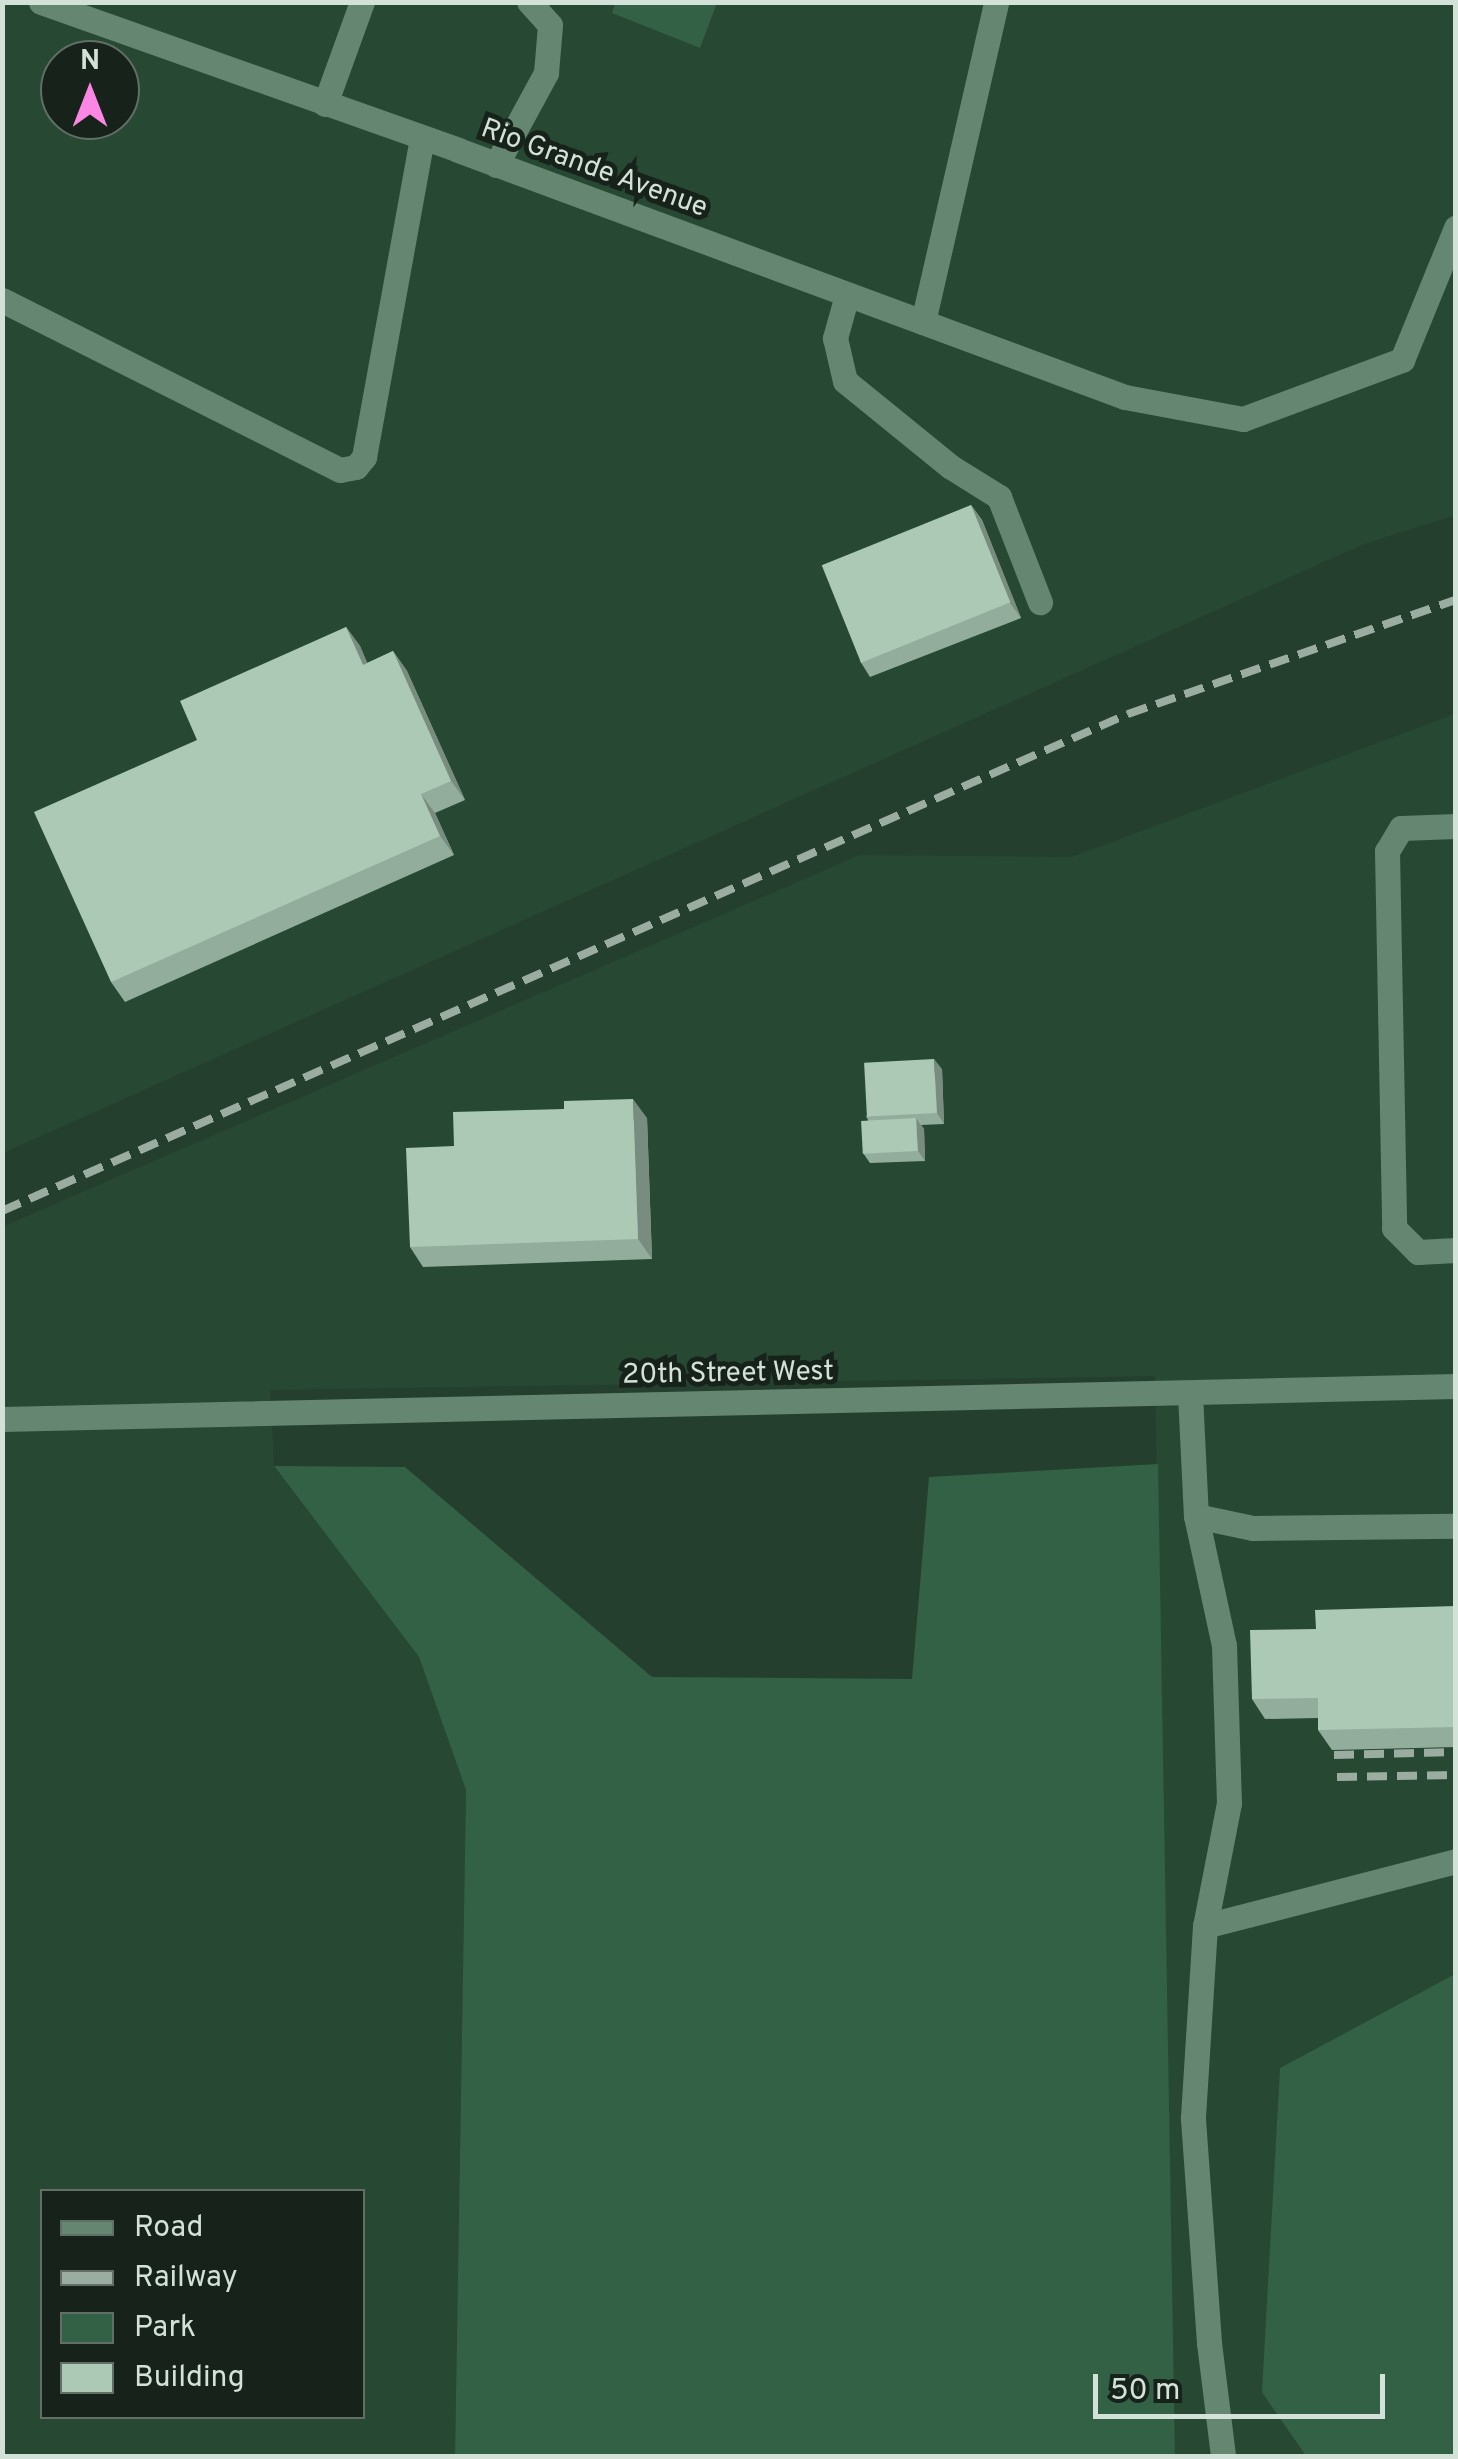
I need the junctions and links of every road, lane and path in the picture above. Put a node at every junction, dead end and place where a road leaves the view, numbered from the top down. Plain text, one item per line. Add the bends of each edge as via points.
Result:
1 (41, 2) edge
2 (362, 2) edge
3 (529, 2) edge
4 (996, 2) edge
5 (325, 104) junction
6 (422, 138) junction
7 (496, 164) junction
8 (1456, 228) edge
9 (848, 295) junction
10 (2, 300) edge
11 (922, 322) junction
12 (1040, 602) dead end
13 (1456, 826) edge
14 (1456, 1250) edge
15 (1456, 1386) edge
16 (1190, 1394) junction
17 (2, 1419) edge
18 (1196, 1516) junction
19 (1456, 1526) edge
20 (1456, 1861) edge
21 (1205, 1926) junction
22 (1223, 2456) edge

1 - 5 street, Rio Grande Avenue
2 - 5 street
3 - 7 street via 550,26 546,73
4 - 11 street
5 - 6 street, Rio Grande Avenue
6 - 7 street, Rio Grande Avenue
6 - 10 street via 364,457 356,466 340,470
7 - 9 street, Rio Grande Avenue
8 - 11 street, Rio Grande Avenue via 1402,360 1244,419 1125,397
9 - 11 street, Rio Grande Avenue
9 - 12 street via 835,338 845,381 999,497
13 - 14 street via 1401,828 1387,851 1394,1228 1418,1252
15 - 16 street, 20th Street West
16 - 17 street, 20th Street West
16 - 18 street
18 - 19 street via 1253,1528
18 - 21 street via 1224,1645 1229,1804
20 - 21 street
21 - 22 street via 1193,2119

